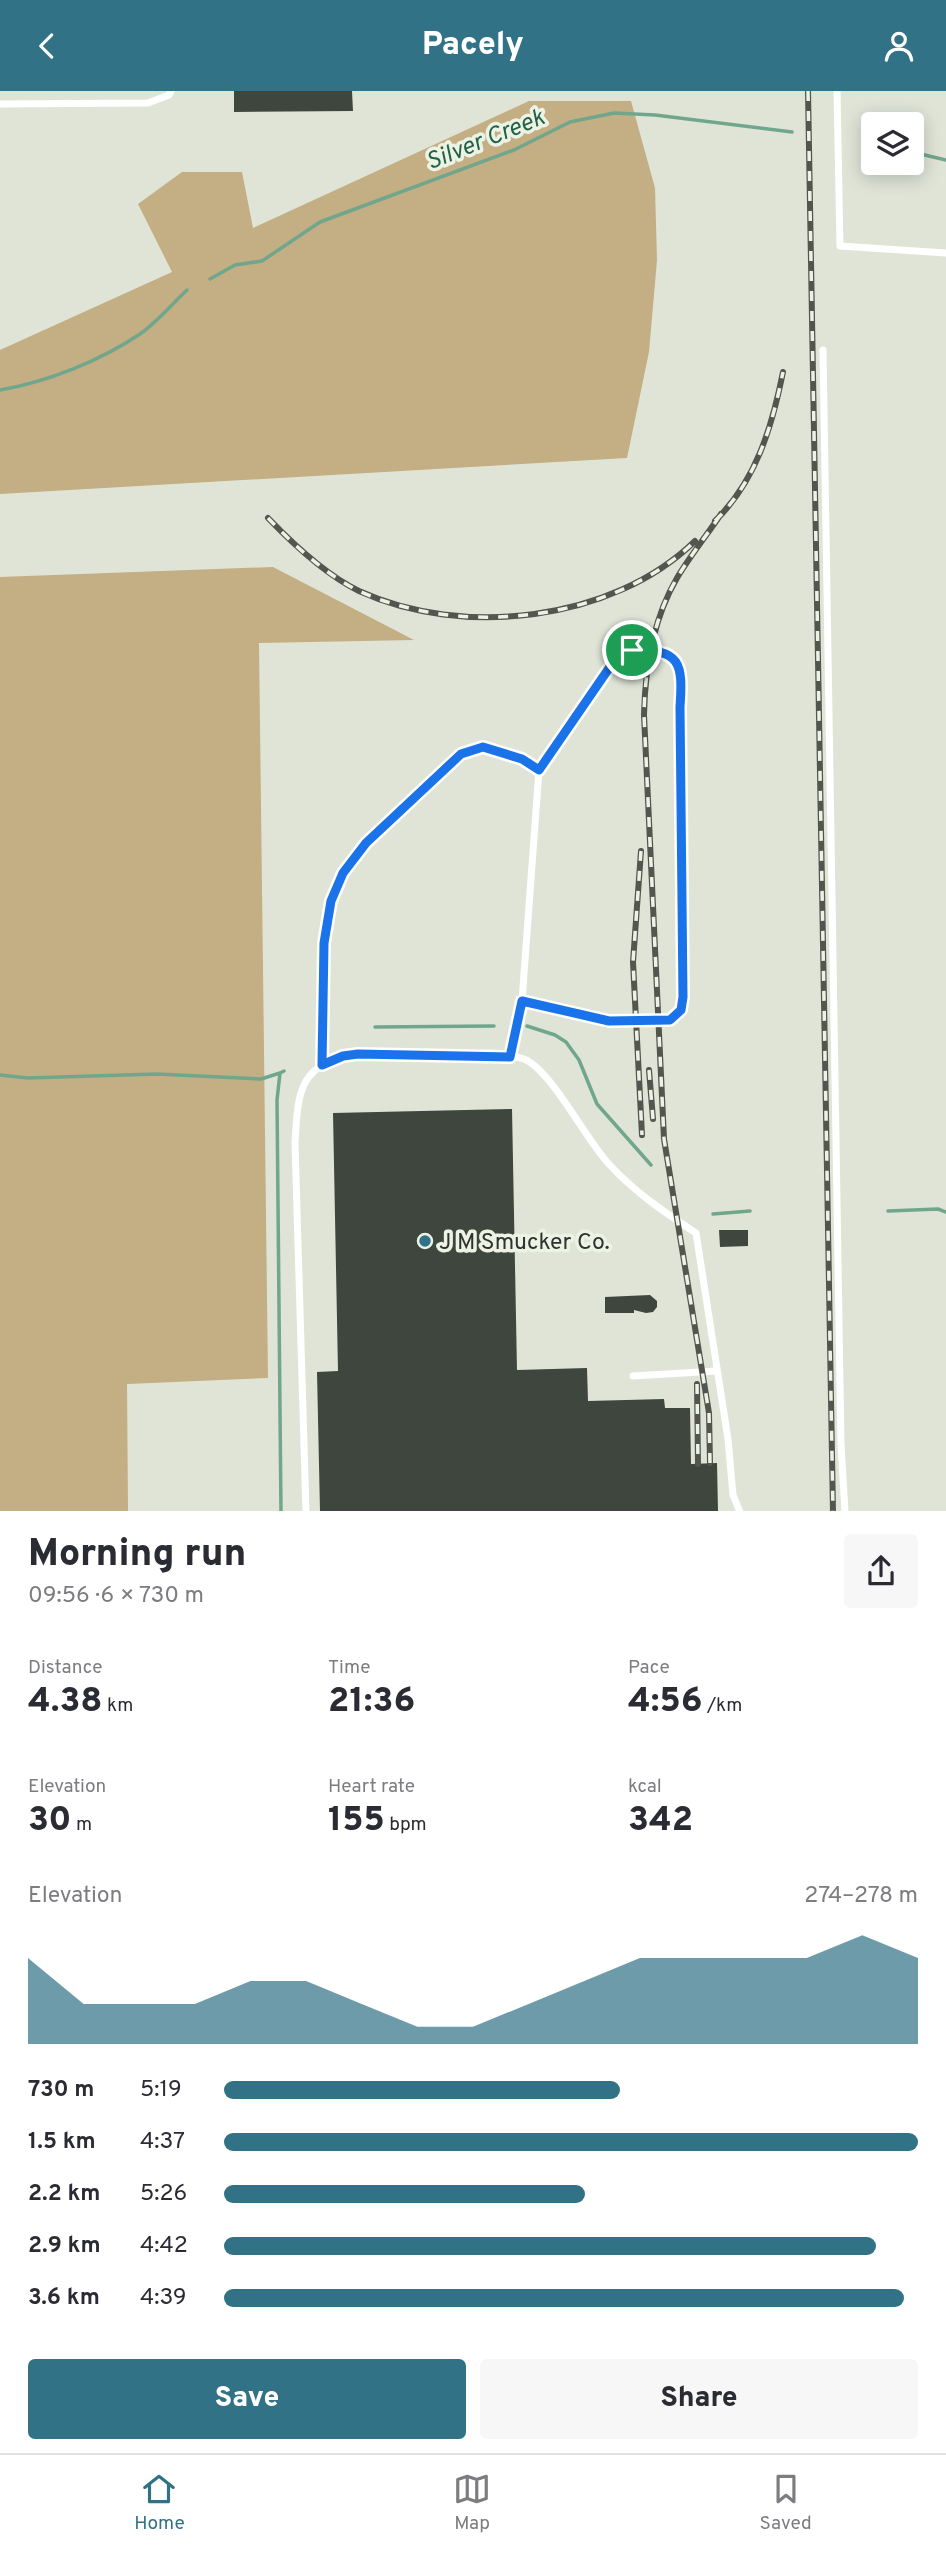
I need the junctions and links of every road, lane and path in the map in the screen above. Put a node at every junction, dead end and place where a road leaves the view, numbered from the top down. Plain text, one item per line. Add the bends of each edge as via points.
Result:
1 (171, 91) edge
2 (837, 91) edge
3 (0, 104) edge
4 (946, 253) edge
5 (823, 350) dead end
6 (539, 770) junction
7 (522, 1001) junction
8 (510, 1057) junction
9 (322, 1065) junction
10 (717, 1371) junction
11 (633, 1375) dead end
12 (306, 1511) edge
13 (740, 1511) edge
14 (845, 1511) edge

1 - 3 lane via 169,96 148,103
2 - 4 lane via 840,246
5 - 14 lane
6 - 7 lane
6 - 7 lane via 614,661 632,650 650,650 667,654 678,663 682,675 681,1010 670,1020 609,1021
6 - 9 lane via 522,759 483,747 461,754 366,843 343,873 331,901 324,943
7 - 8 lane
8 - 9 lane via 358,1054
8 - 10 lane via 537,1065 609,1164 646,1199 696,1233
9 - 12 lane via 306,1079 297,1100 295,1143
10 - 11 lane
10 - 13 lane via 733,1495

